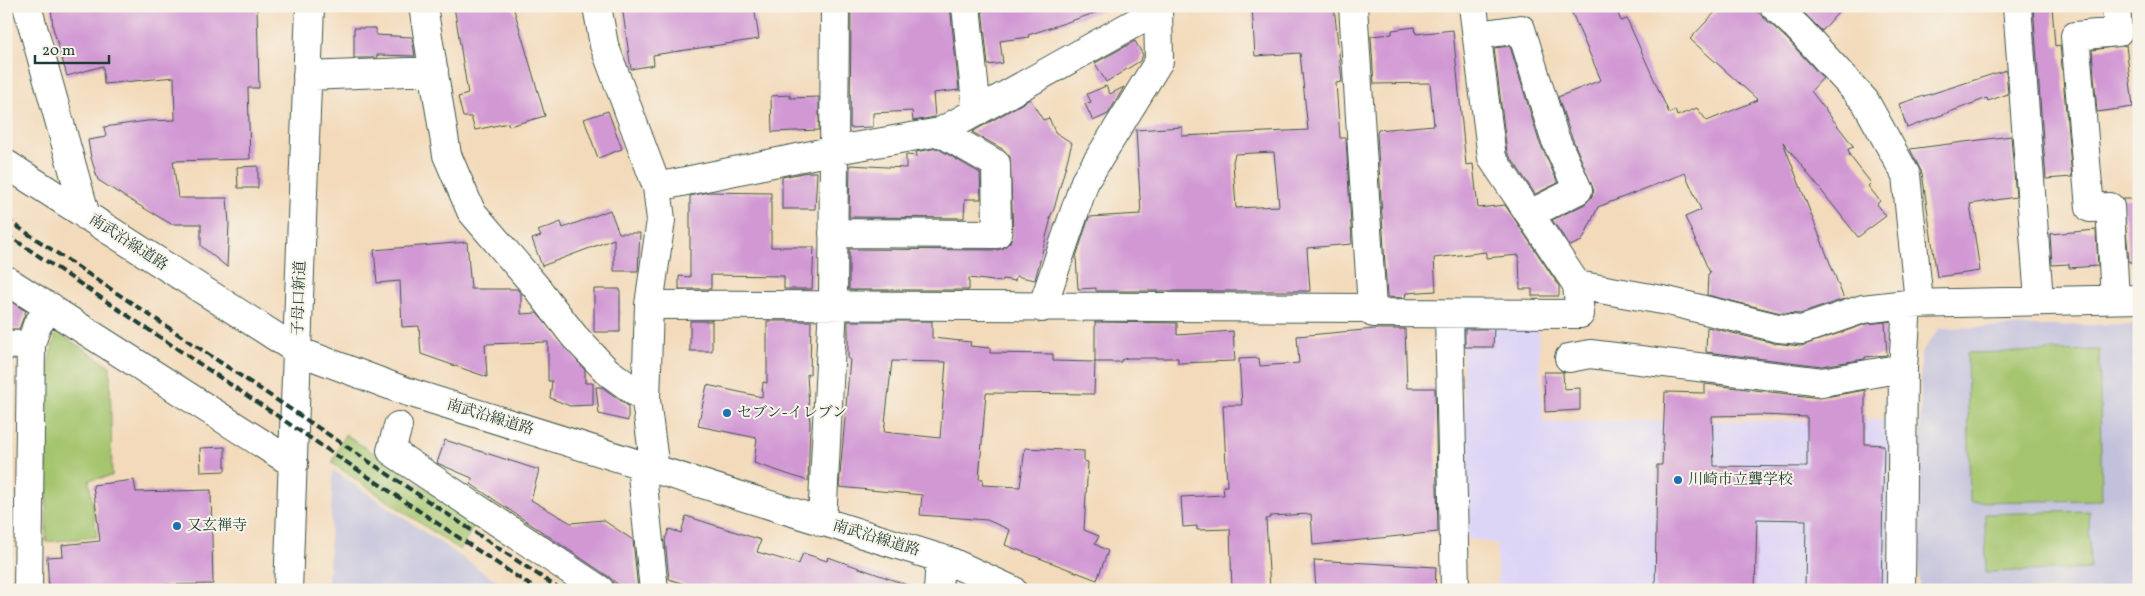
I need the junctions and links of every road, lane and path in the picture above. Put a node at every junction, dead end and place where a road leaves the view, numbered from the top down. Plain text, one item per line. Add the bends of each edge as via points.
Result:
1 (27, 6) edge
2 (310, 6) edge
3 (423, 6) edge
4 (597, 6) edge
5 (835, 6) edge
6 (966, 6) edge
7 (1353, 6) edge
8 (1473, 6) edge
9 (1774, 6) edge
10 (2018, 6) edge
11 (2116, 6) edge
12 (1158, 8) edge
13 (1477, 34) junction
14 (434, 71) junction
15 (307, 76) junction
16 (976, 112) junction
17 (940, 132) junction
18 (836, 150) junction
19 (6, 164) edge
20 (657, 187) junction
21 (1530, 214) junction
22 (86, 216) junction
23 (833, 233) junction
24 (6, 280) edge
25 (1577, 285) junction
26 (2127, 299) edge
27 (2039, 300) junction
28 (1913, 303) junction
29 (833, 304) junction
30 (649, 305) junction
31 (51, 307) junction
32 (1042, 308) junction
33 (1372, 308) junction
34 (1449, 314) junction
35 (19, 344) edge
36 (298, 352) junction
37 (1569, 358) dead end
38 (1903, 368) junction
39 (646, 400) junction
40 (398, 426) dead end
41 (294, 464) junction
42 (648, 467) junction
43 (822, 522) junction
44 (940, 558) junction
45 (28, 590) edge
46 (288, 590) edge
47 (600, 590) edge
48 (654, 590) edge
49 (938, 590) edge
50 (1012, 590) edge
51 (1456, 590) edge
52 (1901, 590) edge

1 - 22 street
2 - 15 street, 子母口新道
3 - 14 street
4 - 20 street via 604,45
5 - 18 street
6 - 16 street
7 - 33 street
8 - 13 street
9 - 28 street via 1865,101 1906,175
10 - 27 street
11 - 26 street via 2118,32 2076,36 2090,208 2110,207
12 - 16 street
12 - 32 street via 1159,61 1085,182
13 - 21 street via 1492,158
13 - 21 street via 1521,29 1554,136 1578,190
14 - 15 street
14 - 39 street via 447,156 471,212 607,371
15 - 36 street, 子母口新道
16 - 17 street
17 - 18 street
17 - 23 street via 996,164 997,234
18 - 20 street
18 - 23 street
19 - 22 street, 南武沿線道路
20 - 30 street via 661,220
21 - 25 street
22 - 36 street, 南武沿線道路
23 - 29 street
24 - 31 street
25 - 28 street via 1668,301 1778,328 1802,330 1863,309
25 - 34 street via 1580,314
26 - 27 street
27 - 28 street
28 - 38 street
29 - 30 street
29 - 32 street
29 - 43 street
30 - 39 street
31 - 35 street
31 - 41 street
32 - 33 street
33 - 34 street via 1373,313
34 - 51 street
35 - 45 street
36 - 41 street, 子母口新道
36 - 42 street, 南武沿線道路 via 405,391
37 - 38 street via 1590,354 1822,382
38 - 52 street
39 - 42 street
40 - 47 street via 391,451
41 - 46 street, 子母口新道
42 - 43 street, 南武沿線道路
42 - 48 street
43 - 44 street, 南武沿線道路
44 - 49 street
44 - 50 street, 南武沿線道路

